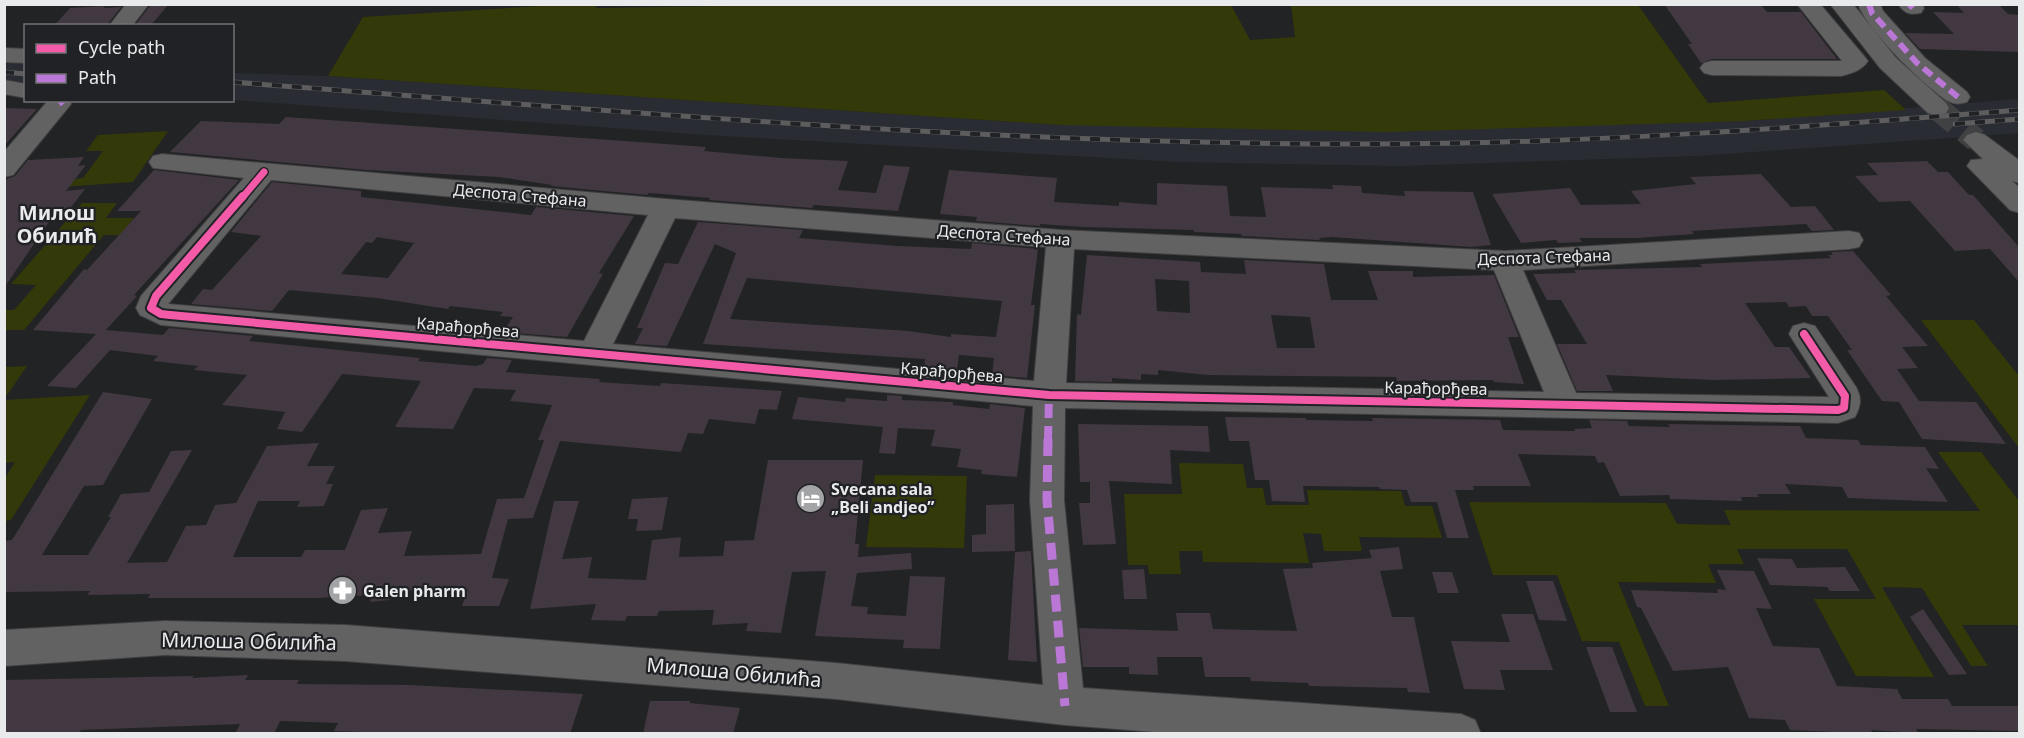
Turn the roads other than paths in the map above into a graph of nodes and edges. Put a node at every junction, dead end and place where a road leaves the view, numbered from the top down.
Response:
1 (138, 4) edge
2 (1808, 4) edge
3 (1841, 4) edge
4 (1869, 4) edge
5 (122, 24) edge
6 (4, 55) edge
7 (24, 56) edge
8 (1712, 68) dead end
9 (4, 87) edge
10 (24, 91) edge
11 (1958, 97) tunnel mouth
12 (59, 102) edge
13 (1937, 108) tunnel mouth
14 (1976, 140) tunnel mouth
15 (8, 161) edge
16 (162, 162) dead end
17 (1980, 166) tunnel mouth
18 (264, 172) junction
19 (2019, 175) edge
20 (2019, 204) edge
21 (666, 208) junction
22 (1061, 239) junction
23 (1849, 240) dead end
24 (1505, 261) junction
25 (1804, 334) dead end
26 (594, 354) junction
27 (1049, 395) junction
28 (1565, 405) junction
29 (4, 648) edge
30 (1065, 706) junction
31 (1461, 734) edge

1 - 5 street
2 - 8 street
3 - 13 street
4 - 11 street
6 - 7 street
9 - 10 street
12 - 15 street
14 - 19 street
16 - 18 street, Деспота Стефана
17 - 20 street
18 - 21 street, Деспота Стефана
18 - 26 street, Карађорђева
21 - 22 street, Деспота Стефана
21 - 26 street
22 - 24 street, Деспота Стефана
22 - 27 street
23 - 24 street, Деспота Стефана
24 - 28 street
25 - 28 street, Карађорђева
26 - 27 street, Карађорђева
27 - 28 street, Карађорђева
27 - 30 street
29 - 30 street, Милоша Обилића
30 - 31 street, Милоша Обилића

